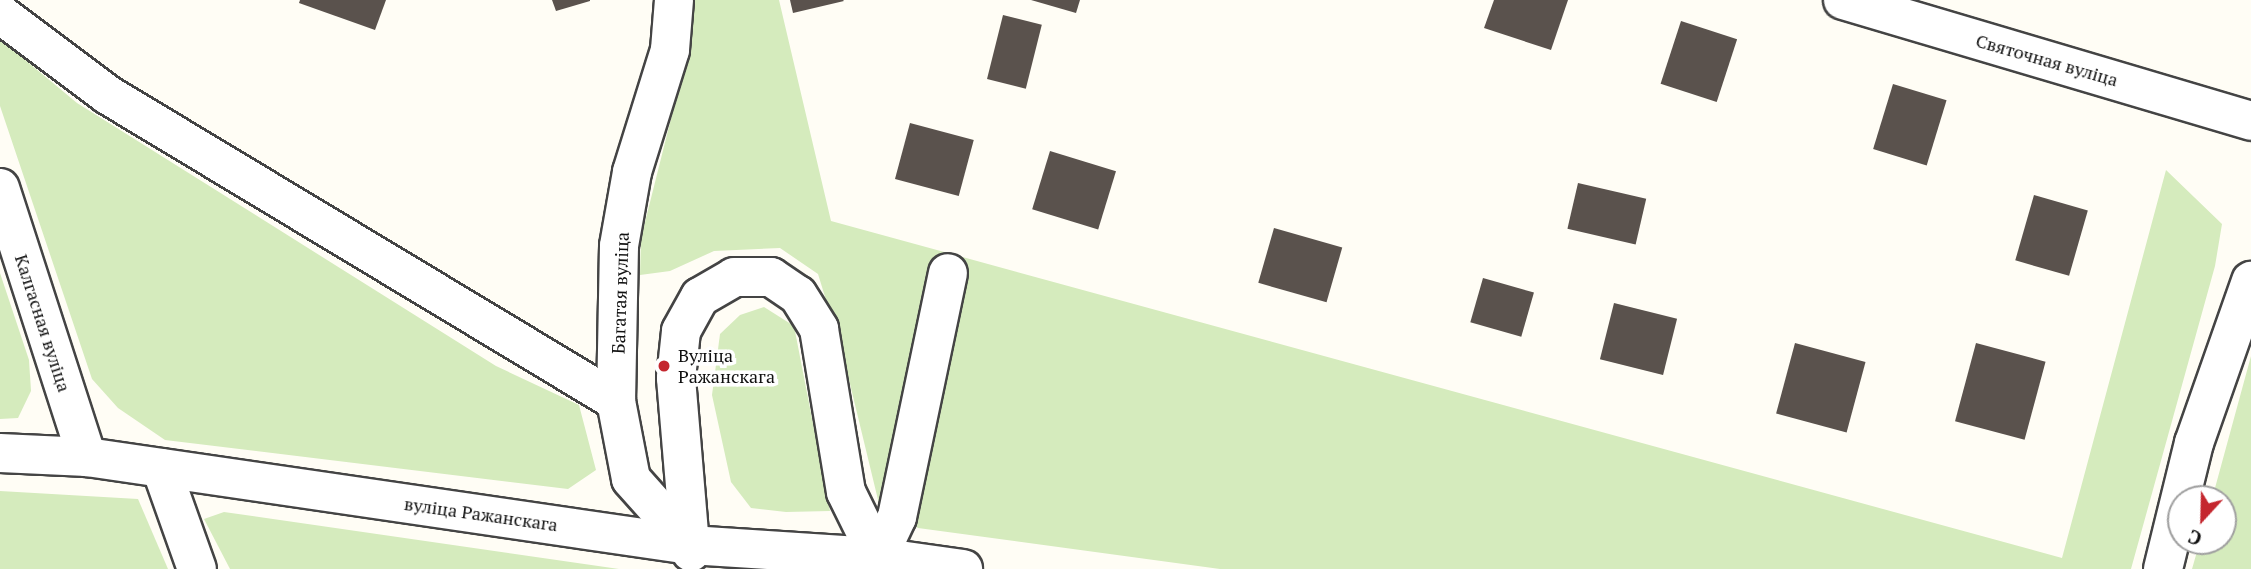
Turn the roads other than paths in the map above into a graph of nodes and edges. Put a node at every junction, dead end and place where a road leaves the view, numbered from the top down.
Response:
1 (674, 0) edge
2 (1843, 0) edge
3 (0, 14) edge
4 (2251, 121) edge
5 (0, 188) edge
6 (948, 274) dead end
7 (2251, 281) edge
8 (616, 401) junction
9 (0, 453) edge
10 (87, 457) junction
11 (160, 468) junction
12 (692, 557) edge
13 (878, 557) junction
14 (197, 569) edge
15 (963, 569) edge
16 (2163, 569) edge

1 - 8 street, Багатая вуліца
2 - 4 street, Святочная вуліца
3 - 8 street
5 - 10 street, Калгасная вуліца
6 - 13 street
7 - 16 street
8 - 12 street, Багатая вуліца
9 - 10 street, вуліца Ражанскага
10 - 11 street, вуліца Ражанскага
11 - 12 street, вуліца Ражанскага
11 - 14 street
12 - 13 street, вуліца Ражанскага
12 - 13 street
13 - 15 street, вуліца Ражанскага

